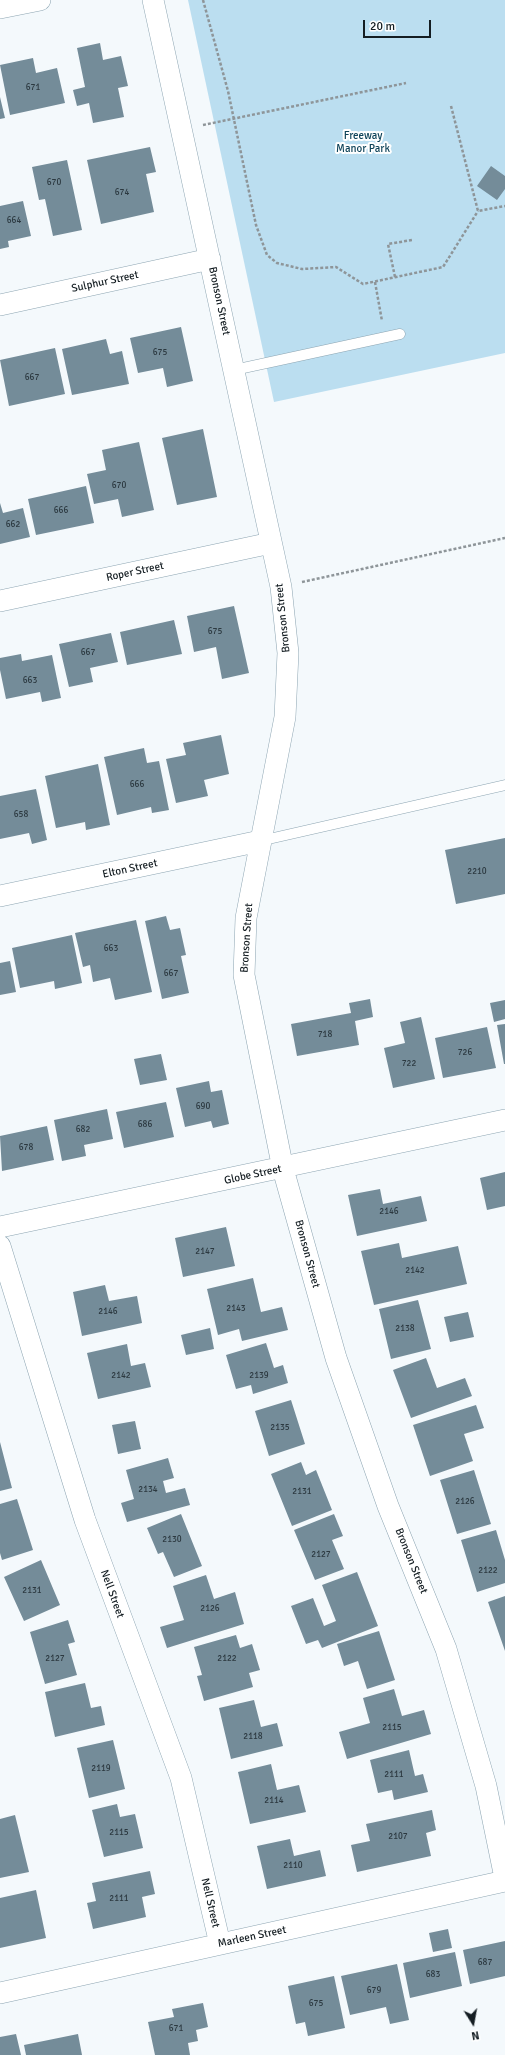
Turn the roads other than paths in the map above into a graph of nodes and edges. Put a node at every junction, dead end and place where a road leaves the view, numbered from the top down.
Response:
1 (40, 0) edge
2 (153, 0) edge
3 (0, 8) edge
4 (210, 259) junction
5 (0, 305) edge
6 (400, 334) dead end
7 (234, 370) junction
8 (271, 543) junction
9 (0, 601) edge
10 (505, 785) edge
11 (260, 841) junction
12 (0, 896) edge
13 (505, 1120) edge
14 (283, 1169) junction
15 (0, 1227) edge
16 (0, 1246) edge
17 (505, 1880) edge
18 (220, 1944) junction
19 (0, 1993) edge

1 - 3 street
2 - 4 street, Bronson Street
4 - 5 street, Sulphur Street
4 - 7 street, Bronson Street
6 - 7 lane
7 - 8 street, Bronson Street
8 - 9 street, Roper Street
8 - 11 street, Bronson Street
10 - 11 lane
11 - 12 street, Elton Street
11 - 14 street, Bronson Street
13 - 14 street, Globe Street
14 - 15 street, Globe Street
14 - 17 street, Bronson Street
16 - 18 street, Nell Street
17 - 18 street, Marleen Street
18 - 19 street, Marleen Street

